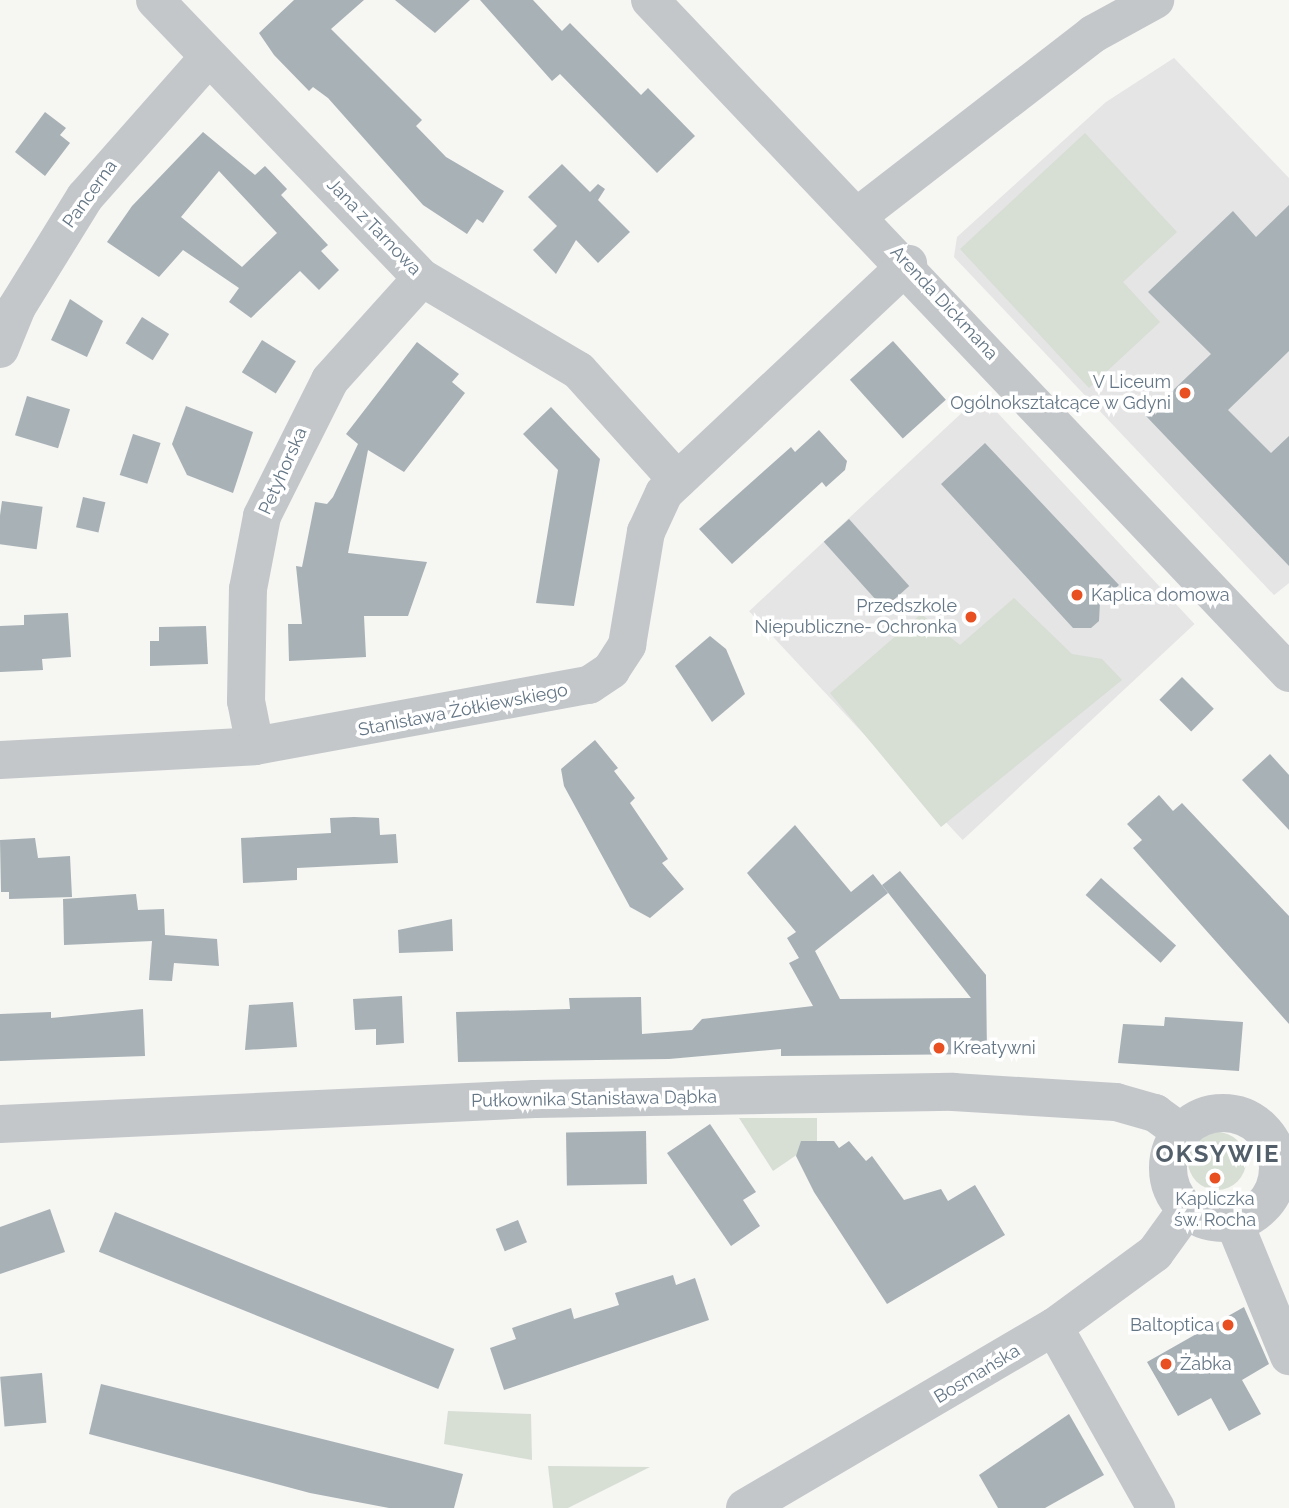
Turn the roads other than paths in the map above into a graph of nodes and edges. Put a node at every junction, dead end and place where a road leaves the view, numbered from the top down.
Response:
1 (155, 0) edge
2 (650, 0) edge
3 (1147, 2) edge
4 (208, 58) junction
5 (859, 215) junction
6 (908, 264) junction
7 (422, 278) junction
8 (0, 349) edge
9 (677, 480) junction
10 (1289, 673) edge
11 (255, 746) junction
12 (0, 760) edge
13 (0, 1124) edge
14 (1181, 1132) junction
15 (1282, 1149) edge
16 (1186, 1210) junction
17 (1234, 1222) junction
18 (1054, 1327) junction
19 (1289, 1356) edge
20 (745, 1508) edge
21 (1156, 1508) edge

1 - 4 street, Jana z Tarnowa
2 - 5 street, Arenda Dickmana
3 - 5 street
4 - 7 street, Jana z Tarnowa
4 - 8 street, Pancerna
5 - 6 street, Arenda Dickmana
6 - 9 street, Stanisława Żółkiewskiego
6 - 10 street, Arenda Dickmana
7 - 9 street, Jana z Tarnowa
7 - 11 street, Petyhorska
9 - 11 street, Stanisława Żółkiewskiego
11 - 12 street, Stanisława Żółkiewskiego
13 - 14 street, Pułkownika Stanisława Dąbka
14 - 15 street
14 - 16 street
15 - 17 street
16 - 17 street
16 - 18 street, Bosmańska
17 - 19 street
18 - 20 street, Bosmańska
18 - 21 street

